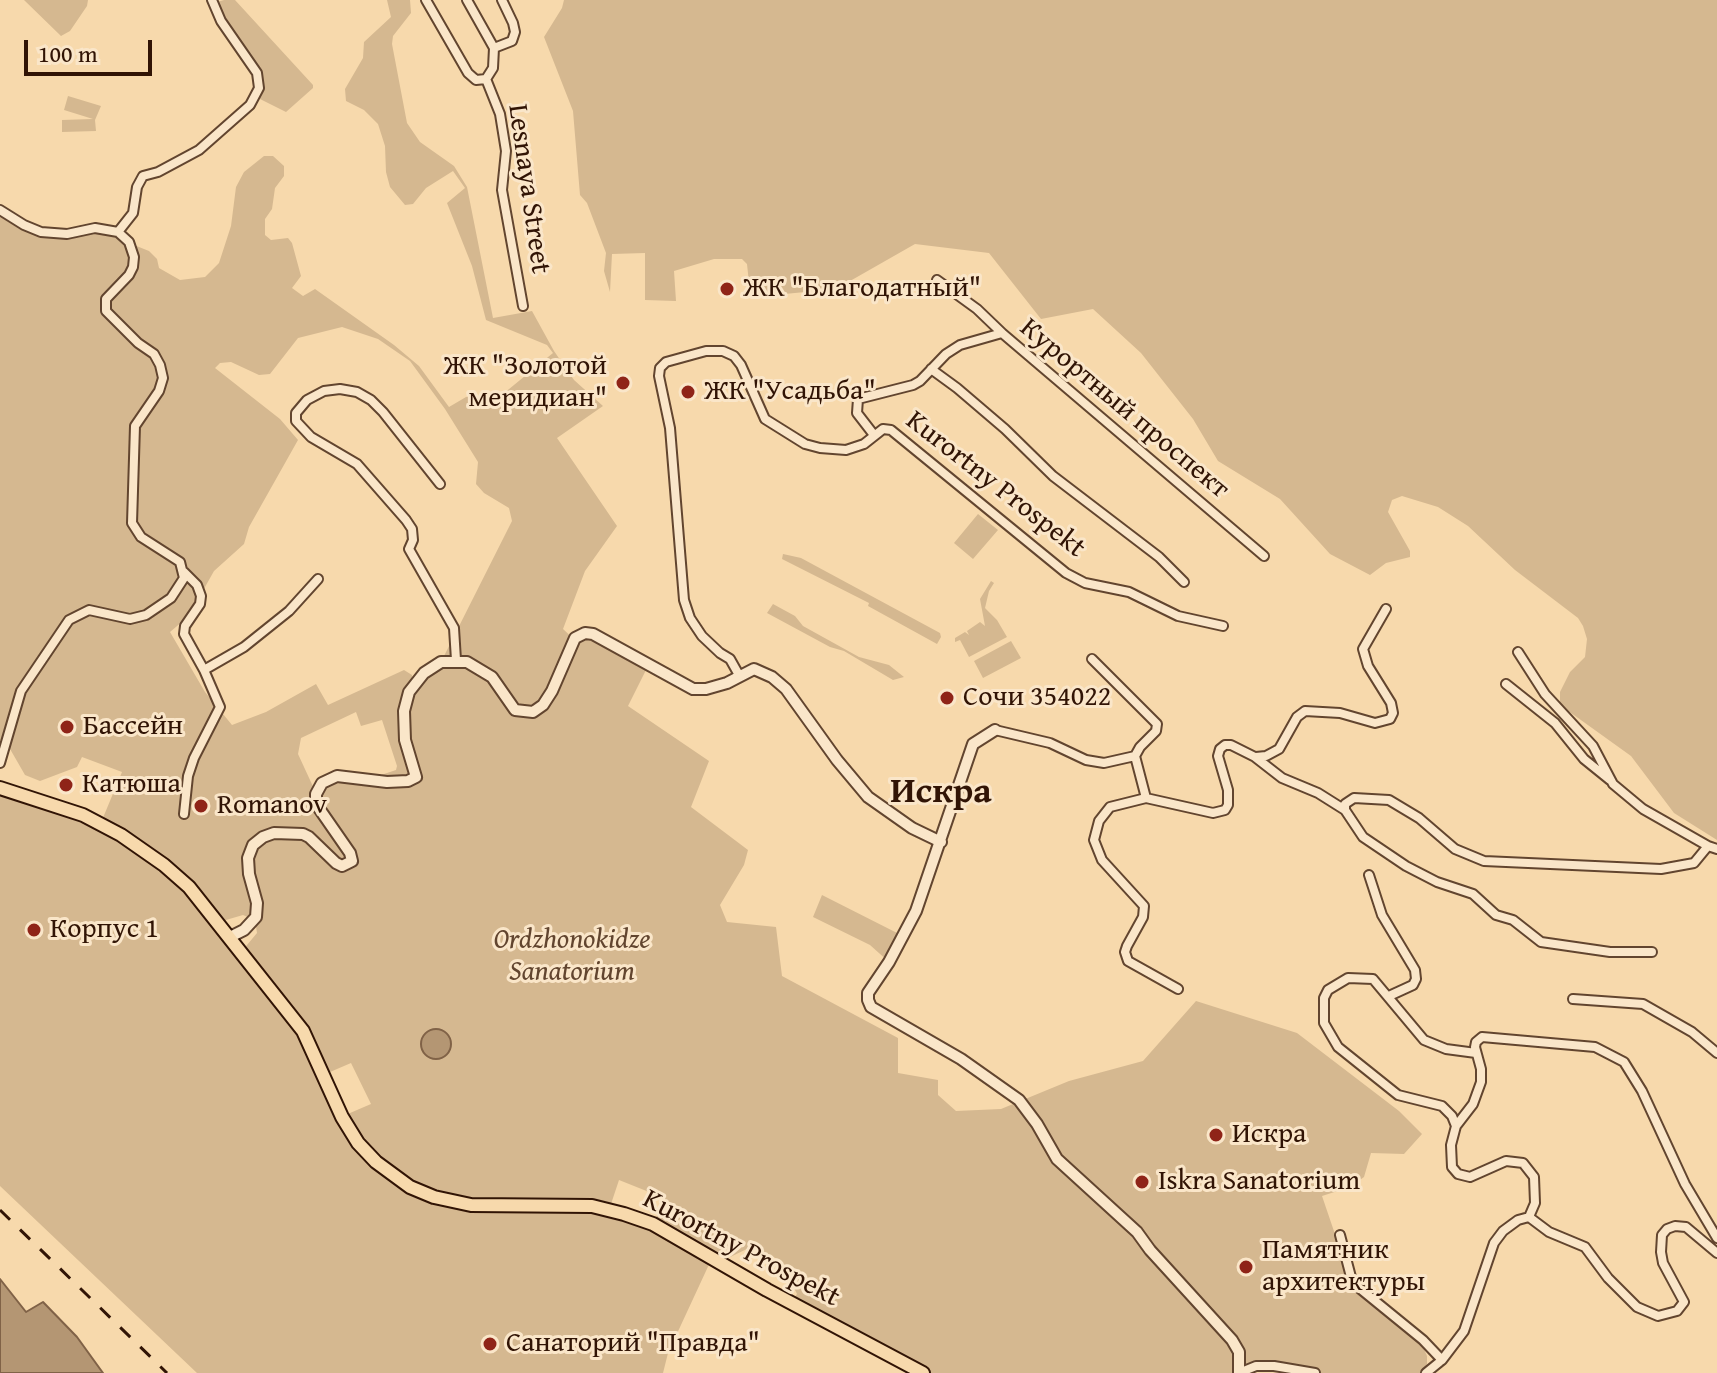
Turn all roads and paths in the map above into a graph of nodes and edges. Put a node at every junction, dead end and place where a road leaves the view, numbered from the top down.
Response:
1 (212, 0) edge
2 (426, 0) edge
3 (467, 0) edge
4 (502, 0) edge
5 (494, 48) junction
6 (486, 79) junction
7 (0, 210) edge
8 (118, 232) junction
9 (937, 280) dead end
10 (523, 306) dead end
11 (1002, 333) junction
12 (931, 369) junction
13 (874, 435) junction
14 (440, 484) dead end
15 (1264, 556) dead end
16 (183, 571) junction
17 (318, 579) dead end
18 (1184, 582) dead end
19 (1386, 609) dead end
20 (1223, 626) dead end
21 (1518, 652) dead end
22 (1092, 659) dead end
23 (456, 660) junction
24 (204, 670) junction
25 (739, 675) junction
26 (1506, 684) dead end
27 (995, 730) joint
28 (1135, 756) junction
29 (1255, 757) junction
30 (0, 763) edge
31 (1613, 784) junction
32 (0, 788) edge
33 (1146, 798) junction
34 (1345, 810) junction
35 (184, 814) dead end
36 (941, 842) junction
37 (1712, 848) edge
38 (1369, 875) dead end
39 (230, 937) junction
40 (1652, 952) dead end
41 (1178, 989) dead end
42 (1389, 996) junction
43 (1573, 999) dead end
44 (1476, 1053) junction
45 (1717, 1053) edge
46 (1456, 1126) junction
47 (1529, 1217) junction
48 (1340, 1235) dead end
49 (1717, 1238) edge
50 (1717, 1253) edge
51 (1442, 1360) junction
52 (923, 1373) edge
53 (1239, 1373) edge
54 (1315, 1373) edge
55 (1426, 1373) edge

1 - 8 street
2 - 6 street, Lesnaya Street
3 - 5 street
4 - 5 street, Lesnaya Street
5 - 6 street, Lesnaya Street
6 - 10 street, Lesnaya Street
7 - 8 street
8 - 16 street
9 - 11 street
11 - 12 street, Курортный проспект
11 - 15 street, Курортный проспект
12 - 13 street, Курортный проспект
12 - 18 street, Kurortny Prospekt
13 - 20 street, Kurortny Prospekt
13 - 25 street
14 - 23 street
16 - 24 street
16 - 30 street
17 - 24 street
19 - 29 street
21 - 31 street
22 - 28 street
23 - 25 street
23 - 39 street
24 - 35 street
25 - 36 street
26 - 31 street
27 - 28 street
27 - 36 street
28 - 33 street
29 - 33 street
29 - 34 street
31 - 37 street
32 - 39 main road, Kurortny Prospekt
33 - 41 street
34 - 37 street
34 - 40 street
36 - 53 street
38 - 42 street
39 - 52 main road, Kurortny Prospekt
42 - 44 street
42 - 46 street
43 - 45 street
44 - 46 street
44 - 49 street
46 - 47 street
47 - 50 street
47 - 51 street
48 - 51 street
51 - 55 street
53 - 54 street

